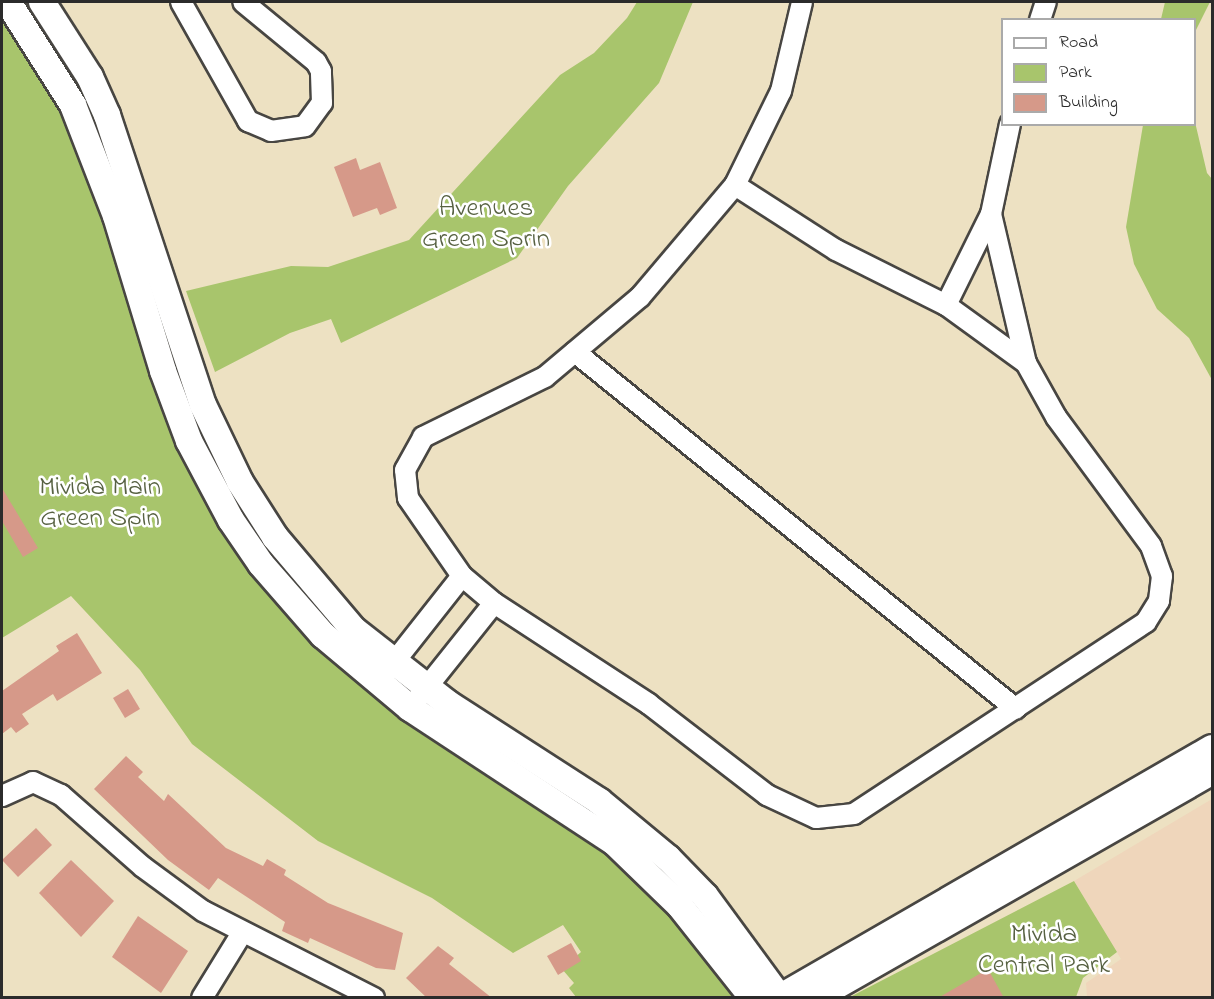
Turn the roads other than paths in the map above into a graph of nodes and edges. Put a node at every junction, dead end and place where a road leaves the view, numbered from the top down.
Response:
1 (8, 2) edge
2 (42, 2) edge
3 (181, 2) edge
4 (243, 2) edge
5 (802, 2) edge
6 (1046, 2) edge
7 (1041, 18) edge
8 (1010, 126) edge
9 (735, 184) junction
10 (991, 214) junction
11 (946, 306) junction
12 (575, 352) junction
13 (1026, 363) junction
14 (462, 576) junction
15 (494, 603) junction
16 (394, 662) junction
17 (379, 682) junction
18 (428, 686) junction
19 (410, 708) junction
20 (1016, 709) junction
21 (1212, 748) edge
22 (1212, 772) edge
23 (2, 796) edge
24 (242, 933) junction
25 (780, 997) edge
26 (202, 998) edge
27 (374, 998) edge
28 (753, 998) edge
29 (815, 998) edge

1 - 17 street
2 - 16 street
3 - 4 street
5 - 9 street
6 - 7 street
8 - 10 street
9 - 11 street
9 - 12 street
10 - 11 street
10 - 13 street
11 - 13 street
12 - 14 street
12 - 20 street
13 - 20 street
14 - 15 street
14 - 16 street
15 - 18 street
15 - 20 street
16 - 17 street
16 - 18 street
17 - 19 street
18 - 19 street
18 - 25 street
19 - 28 street
21 - 25 street
22 - 29 street
23 - 24 street
24 - 26 street
24 - 27 street

